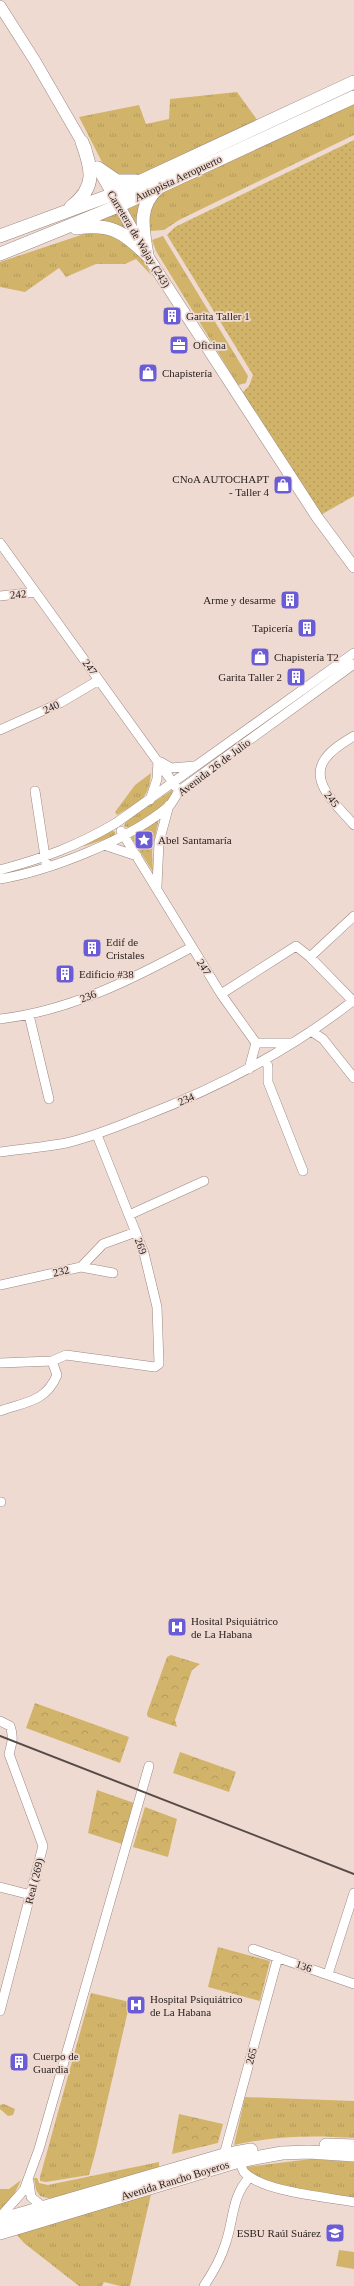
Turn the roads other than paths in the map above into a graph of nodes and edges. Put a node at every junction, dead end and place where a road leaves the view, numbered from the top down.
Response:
1 (0, 6) edge
2 (354, 82) edge
3 (354, 97) edge
4 (82, 142) junction
5 (98, 168) junction
6 (147, 178) junction
7 (163, 184) junction
8 (115, 200) junction
9 (61, 214) junction
10 (62, 230) junction
11 (0, 236) edge
12 (0, 254) edge
13 (147, 255) junction
14 (0, 543) edge
15 (354, 567) edge
16 (35, 592) junction
17 (0, 596) edge
18 (354, 653) edge
19 (354, 664) edge
20 (99, 680) junction
21 (299, 698) junction
22 (0, 730) edge
23 (354, 736) edge
24 (158, 761) junction
25 (196, 766) junction
26 (174, 783) junction
27 (35, 791) dead end
28 (179, 791) junction
29 (150, 801) junction
30 (170, 805) junction
31 (116, 823) junction
32 (354, 825) edge
33 (124, 836) junction
34 (104, 845) junction
35 (137, 856) junction
36 (46, 862) junction
37 (0, 870) edge
38 (0, 879) edge
39 (157, 888) junction
40 (354, 916) edge
41 (192, 947) junction
42 (310, 956) junction
43 (221, 994) junction
44 (354, 1001) edge
45 (29, 1015) junction
46 (0, 1018) edge
47 (311, 1031) junction
48 (256, 1043) junction
49 (291, 1044) junction
50 (266, 1059) junction
51 (249, 1069) junction
52 (354, 1078) edge
53 (49, 1099) dead end
54 (97, 1135) junction
55 (0, 1152) edge
56 (303, 1171) dead end
57 (204, 1181) dead end
58 (129, 1215) junction
59 (136, 1232) junction
60 (81, 1267) junction
61 (113, 1273) dead end
62 (0, 1285) edge
63 (52, 1361) junction
64 (0, 1363) edge
65 (0, 1411) edge
66 (0, 1721) edge
67 (0, 1750) edge
68 (9, 1754) junction
69 (150, 1766) dead end
70 (0, 1887) edge
71 (354, 1893) edge
72 (31, 1895) junction
73 (253, 1949) dead end
74 (278, 1957) junction
75 (328, 1974) junction
76 (354, 1984) edge
77 (3, 1988) edge
78 (0, 2012) edge
79 (354, 2146) edge
80 (224, 2155) junction
81 (354, 2155) edge
82 (239, 2160) junction
83 (29, 2177) junction
84 (250, 2177) junction
85 (354, 2202) edge
86 (42, 2206) junction
87 (0, 2218) edge
88 (0, 2233) edge
89 (204, 2286) edge

1 - 4 main road, Carretera de Wajay (243)
2 - 6 highway, Autopista Aeropuerto
3 - 7 highway, Autopista Aeropuerto
4 - 5 main road, Carretera de Wajay (243)
4 - 9 highway
5 - 6 highway
5 - 8 main road, Carretera de Wajay (243)
6 - 8 highway, Autopista Aeropuerto
7 - 8 highway, Autopista Aeropuerto
7 - 13 highway
8 - 9 highway, Autopista Aeropuerto
8 - 10 highway, Autopista Aeropuerto
8 - 13 main road, Carretera de Wajay (243)
9 - 11 highway, Autopista Aeropuerto
10 - 12 highway, Autopista Aeropuerto
10 - 13 highway
13 - 15 main road, Carretera de Wajay (243)
14 - 16 street, 247
16 - 17 street, 242
16 - 20 street, 247
18 - 21 street, Avenida 26 de Julio
19 - 21 street, Avenida 26 de Julio
20 - 22 street, 240
20 - 24 street, 247
21 - 25 street, Avenida 26 de Julio
21 - 28 street, Avenida 26 de Julio
23 - 32 street, 245
24 - 25 street
24 - 26 street, 247
24 - 29 street
25 - 26 street, Avenida 26 de Julio
26 - 28 street, 247
26 - 29 street, Avenida 26 de Julio
27 - 36 street
28 - 30 street, Avenida 26 de Julio
29 - 31 street, Avenida 26 de Julio
30 - 33 street, Avenida 26 de Julio
30 - 39 street
31 - 33 street, 247
31 - 36 street, Avenida 26 de Julio
33 - 34 street, Avenida 26 de Julio
33 - 35 street, 247
34 - 35 street
34 - 36 street, Avenida 26 de Julio
35 - 39 street, 247
36 - 37 street, Avenida 26 de Julio
36 - 38 street, Avenida 26 de Julio
39 - 41 street, 247
40 - 42 street
41 - 43 street, 247
41 - 45 street, 236
42 - 43 street
42 - 44 street
43 - 48 street, 247
44 - 47 street, 234
45 - 46 street, 236
45 - 53 street
47 - 49 street, 234
47 - 52 street
48 - 49 street
48 - 51 street
49 - 50 street, 234
50 - 51 street, 234
50 - 56 street
51 - 54 street, 234
54 - 55 street, 234
54 - 58 street, 269
57 - 58 street
58 - 59 street, 269
59 - 60 street, 232
59 - 63 street, 269
60 - 61 street
60 - 62 street, 232
63 - 64 street
63 - 65 street
66 - 68 street
67 - 68 street
68 - 72 street, Real (269)
69 - 83 street
70 - 72 street
71 - 75 street
72 - 77 street, Real (269)
73 - 74 street, 136
74 - 75 street, 136
74 - 80 street, 265
75 - 76 street, 136
77 - 78 street, Real (269)
79 - 80 highway, Avenida Rancho Boyeros
80 - 86 highway, Avenida Rancho Boyeros
81 - 82 highway, Avenida Rancho Boyeros
82 - 84 street
82 - 88 highway, Avenida Rancho Boyeros
83 - 86 street
83 - 87 street
84 - 85 street
84 - 89 street
86 - 87 highway, Avenida Rancho Boyeros

